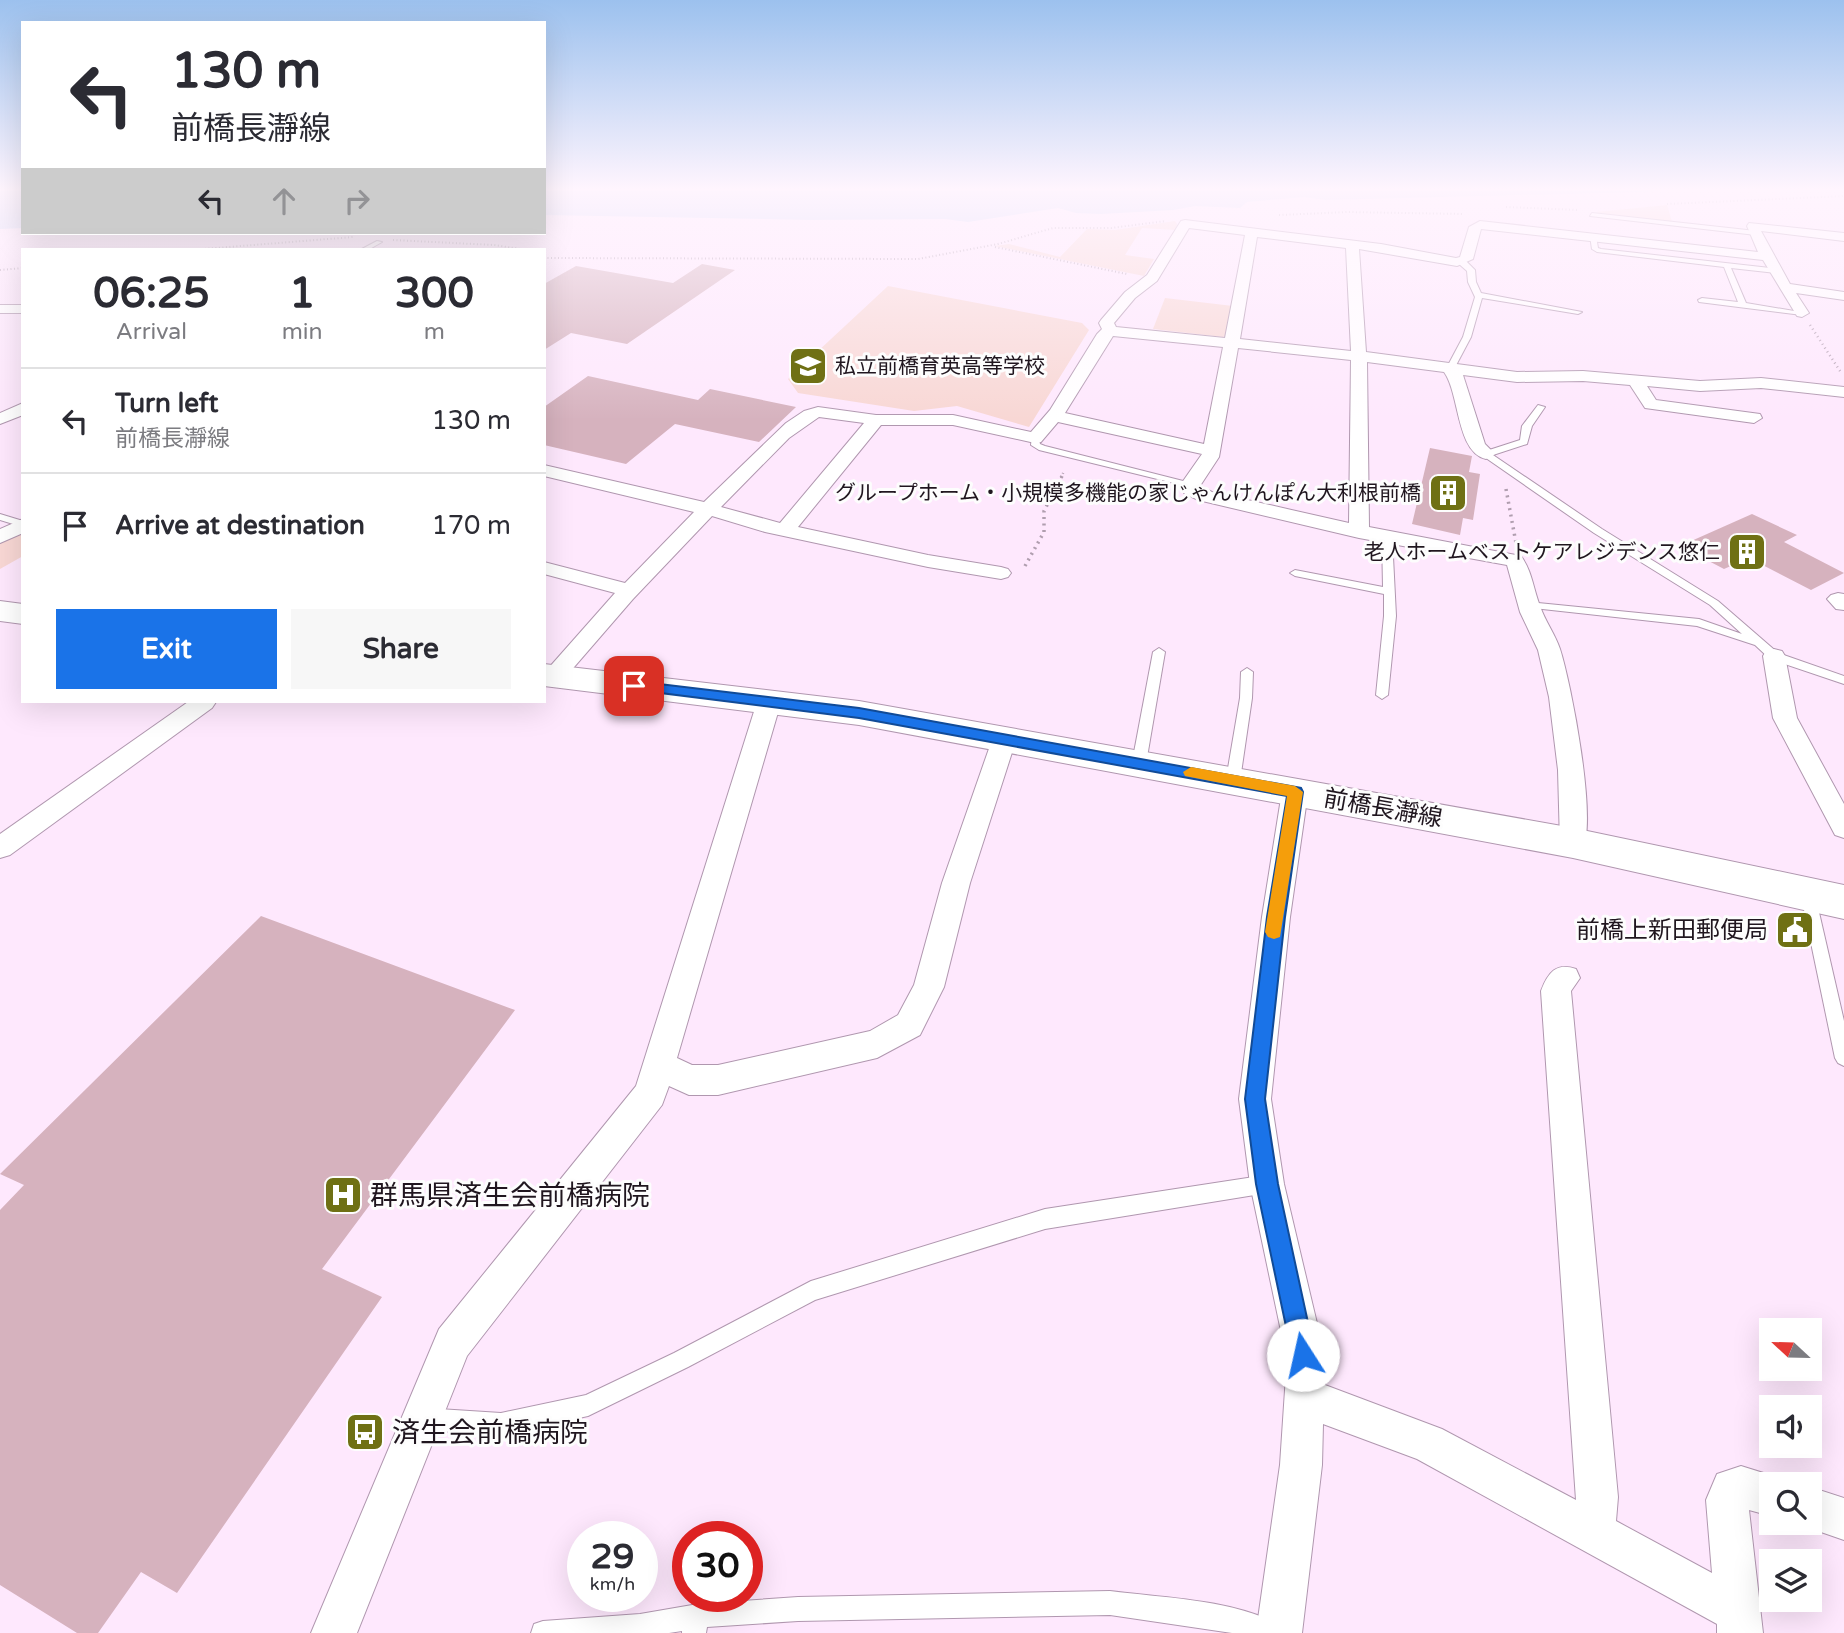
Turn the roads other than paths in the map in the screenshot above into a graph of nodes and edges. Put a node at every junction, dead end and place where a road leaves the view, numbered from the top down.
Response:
1 (1158, 267) edge
2 (1246, 267) edge
3 (1353, 267) edge
4 (1468, 267) edge
5 (1727, 267) edge
6 (1739, 267) edge
7 (1774, 267) edge
8 (1776, 271) junction
9 (1786, 287) junction
10 (1478, 295) junction
11 (1844, 296) edge
12 (1702, 300) dead end
13 (1743, 305) junction
14 (0, 309) edge
15 (21, 309) edge
16 (1578, 312) dead end
17 (1802, 313) joint
18 (1111, 331) junction
19 (1232, 343) junction
20 (1359, 356) junction
21 (1450, 369) junction
22 (1635, 381) junction
23 (1844, 392) edge
24 (1542, 407) dead end
25 (21, 409) edge
26 (1054, 416) junction
27 (1754, 418) dead end
28 (0, 419) edge
29 (876, 420) junction
30 (21, 424) edge
31 (1035, 438) junction
32 (1211, 451) junction
33 (1486, 454) junction
34 (546, 470) edge
35 (1190, 484) junction
36 (707, 509) junction
37 (0, 517) edge
38 (21, 523) edge
39 (21, 525) edge
40 (785, 530) junction
41 (1359, 532) junction
42 (0, 537) edge
43 (1387, 537) junction
44 (546, 569) edge
45 (1295, 572) dead end
46 (1001, 573) dead end
47 (627, 590) junction
48 (1390, 592) junction
49 (1528, 605) junction
50 (0, 611) edge
51 (21, 614) edge
52 (1768, 650) junction
53 (1159, 652) dead end
54 (1247, 672) dead end
55 (549, 676) edge
56 (1844, 680) edge
57 (1382, 695) dead end
58 (769, 702) junction
59 (203, 703) edge
60 (1004, 740) junction
61 (1139, 763) junction
62 (1233, 780) junction
63 (1295, 792) junction
64 (1844, 828) edge
65 (1573, 843) junction
66 (0, 848) edge
67 (1807, 894) junction
68 (1844, 902) edge
69 (1565, 978) dead end
70 (1844, 1058) edge
71 (659, 1065) junction
72 (1267, 1184) junction
73 (1306, 1398) junction
74 (422, 1419) junction
75 (1759, 1492) edge
76 (1822, 1512) edge
77 (1844, 1519) edge
78 (1593, 1534) junction
79 (1739, 1622) edge
80 (696, 1624) edge
81 (334, 1633) edge
82 (543, 1633) edge
83 (1270, 1633) edge
84 (1279, 1633) edge

1 - 18 street
2 - 19 street
3 - 20 street
4 - 10 lane
5 - 13 lane
6 - 8 lane
7 - 8 street
8 - 9 street
9 - 11 street
9 - 17 street
10 - 16 lane
10 - 21 lane
12 - 13 lane
13 - 17 lane
14 - 15 street
18 - 19 street
18 - 26 street
19 - 20 street
19 - 32 street
20 - 21 street
20 - 41 street
21 - 22 street
21 - 33 street
22 - 23 street
22 - 27 street
24 - 33 lane
25 - 28 street
26 - 31 street
26 - 32 street
28 - 30 street
29 - 31 street
29 - 36 street
29 - 40 street
31 - 35 lane
32 - 35 street
33 - 52 lane
34 - 36 street
35 - 41 street
36 - 40 street
36 - 47 street
37 - 38 lane
39 - 42 street
40 - 46 street
41 - 43 street
43 - 48 lane
43 - 49 street
44 - 47 street
45 - 48 lane
47 - 55 street
48 - 57 lane
49 - 52 lane
49 - 65 street
50 - 51 main road
52 - 56 lane
52 - 64 street
53 - 61 lane
54 - 62 lane
55 - 58 main road, 前橋長瀞線
58 - 60 main road, 前橋長瀞線
58 - 71 street
59 - 66 street
60 - 61 main road, 前橋長瀞線
60 - 71 street
61 - 62 main road, 前橋長瀞線
62 - 63 main road, 前橋長瀞線
63 - 65 main road, 前橋長瀞線
63 - 72 street
65 - 67 main road, 前橋長瀞線
67 - 68 main road, 前橋長瀞線
67 - 70 lane
69 - 78 street
71 - 74 street
72 - 73 street
72 - 74 lane
73 - 78 street
73 - 84 street
74 - 81 street
75 - 79 street
76 - 77 street
78 - 79 street
80 - 82 lane
80 - 83 lane

